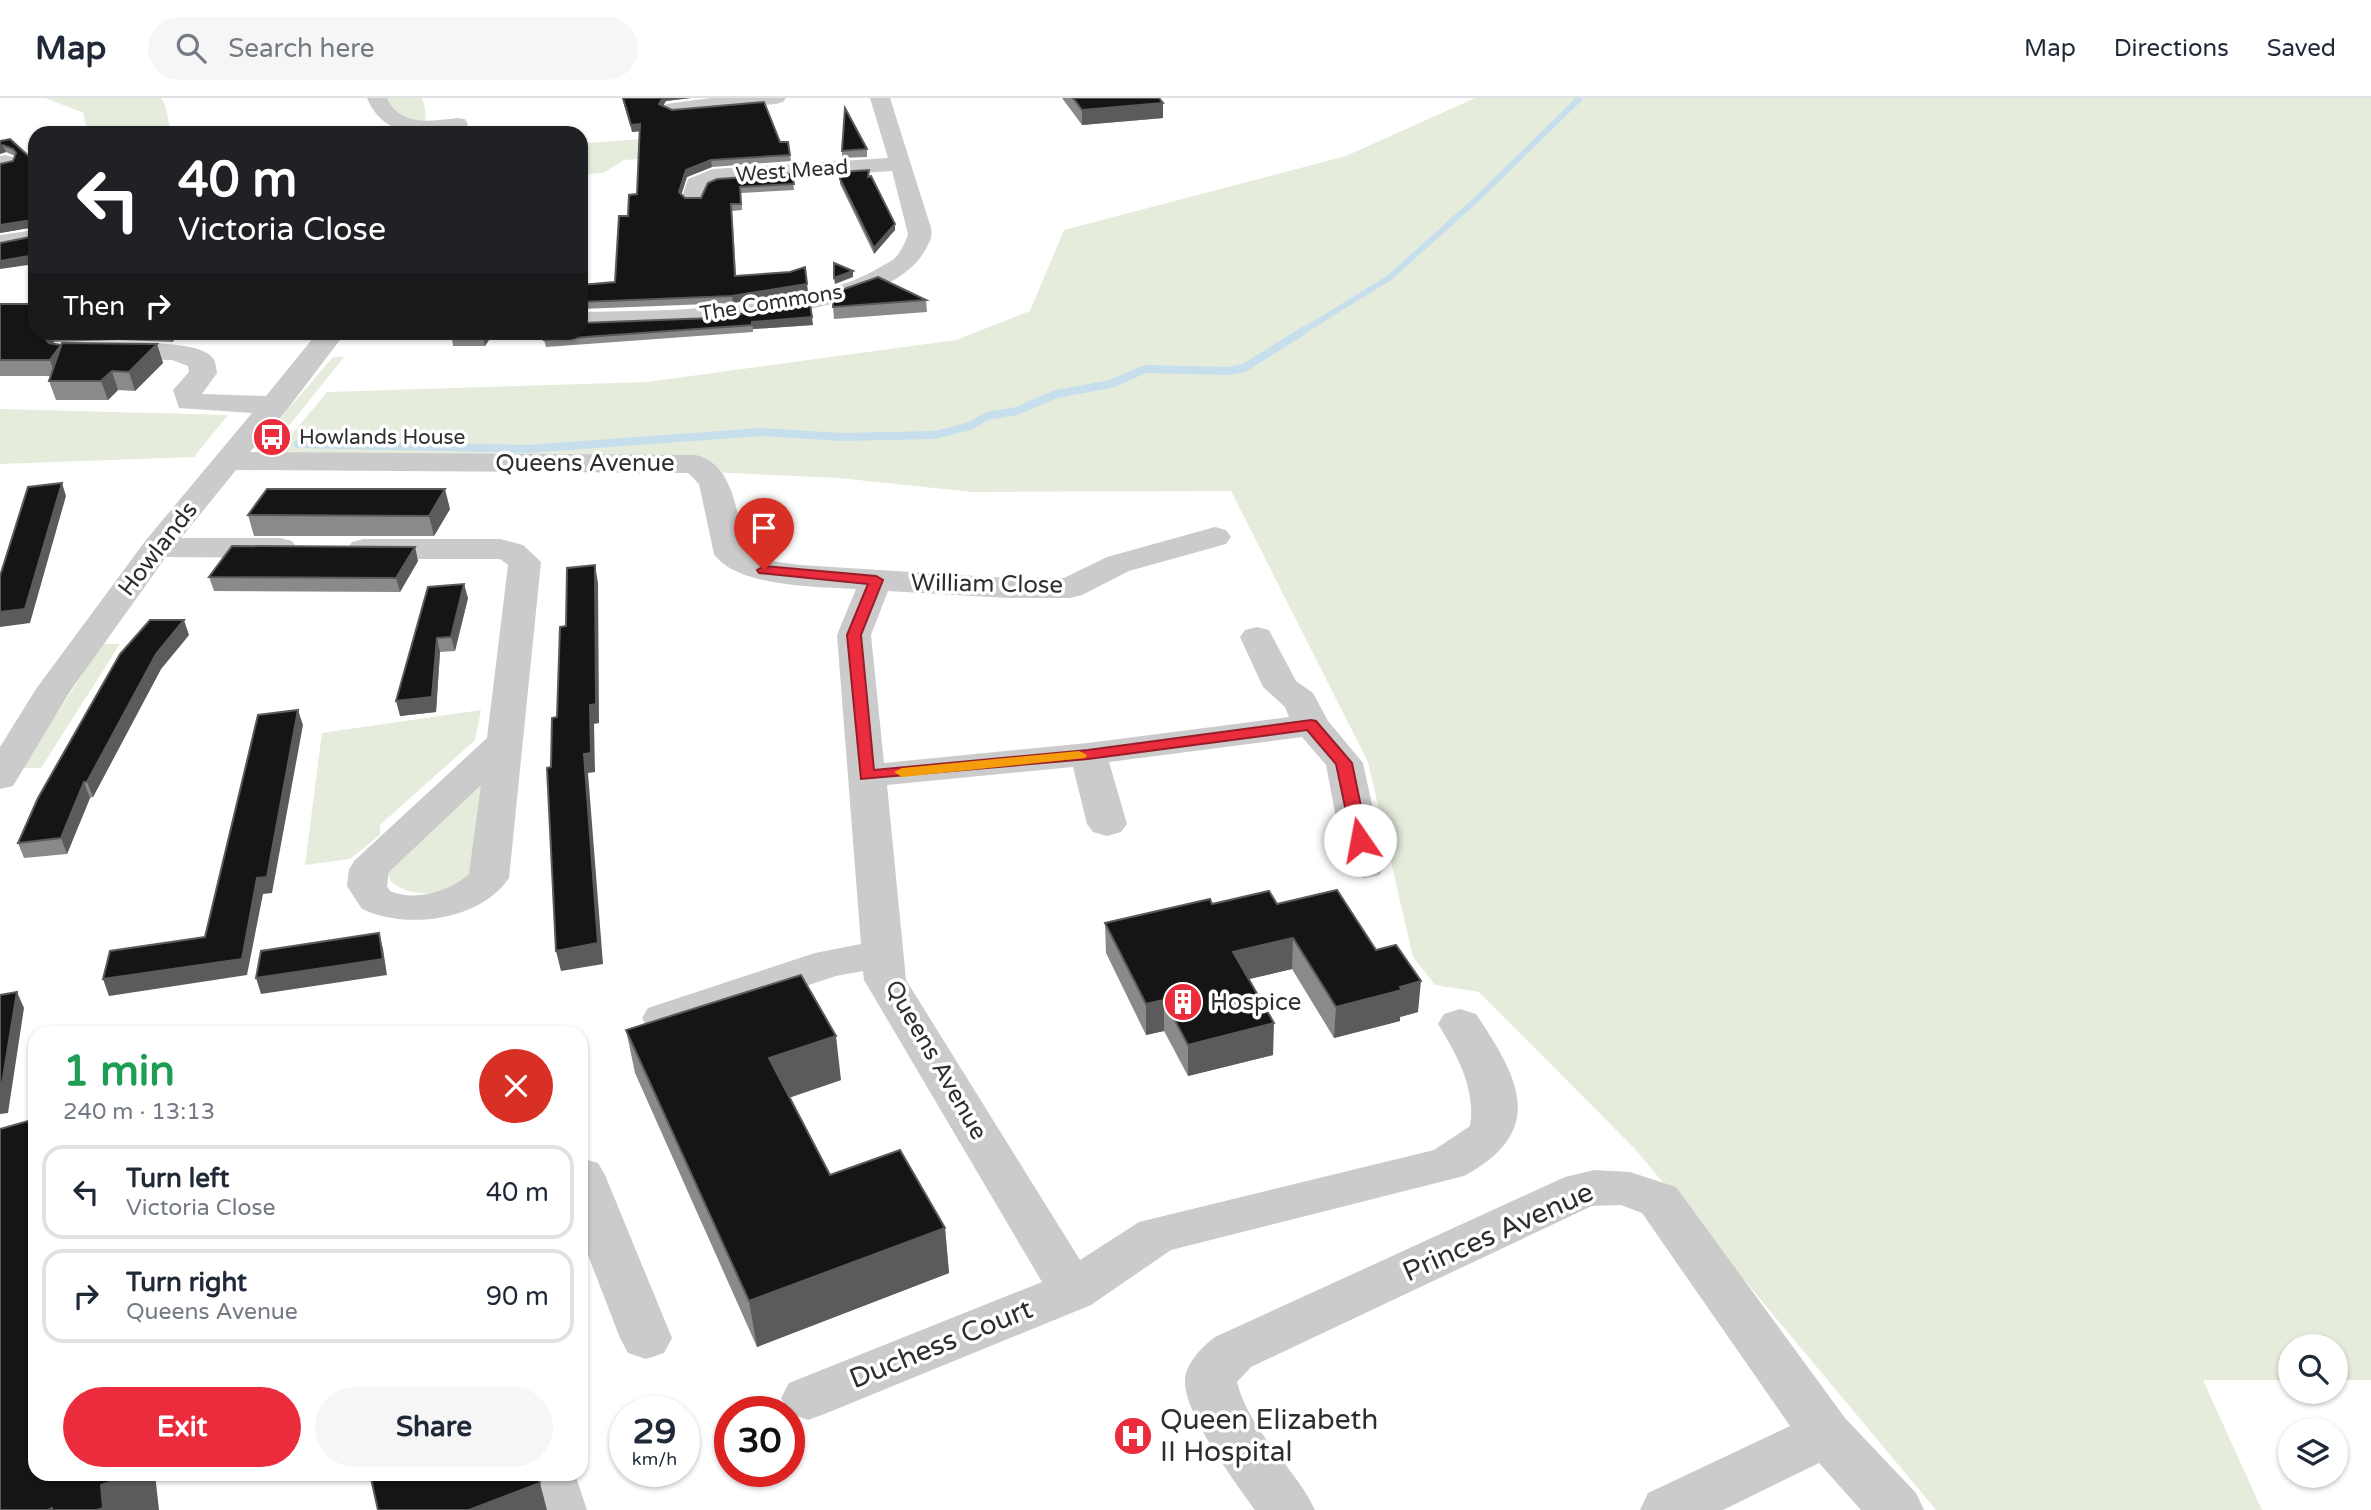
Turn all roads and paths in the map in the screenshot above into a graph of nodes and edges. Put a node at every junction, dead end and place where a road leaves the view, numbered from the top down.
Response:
1 (377, 98) edge
2 (776, 98) edge
3 (880, 98) edge
4 (673, 108) edge
5 (456, 121) edge
6 (405, 126) edge
7 (428, 126) edge
8 (902, 164) junction
9 (694, 197) edge
10 (28, 238) edge
11 (0, 242) edge
12 (588, 320) edge
13 (327, 340) edge
14 (78, 351) edge
15 (276, 405) junction
16 (228, 461) junction
17 (1215, 537) dead end
18 (158, 547) junction
19 (876, 580) junction
20 (1257, 637) dead end
21 (1311, 724) junction
22 (506, 740) junction
23 (1088, 754) junction
24 (867, 776) junction
25 (0, 778) edge
26 (1107, 824) dead end
27 (1365, 866) dead end
28 (884, 954) junction
29 (664, 1018) edge
30 (1460, 1024) dead end
31 (588, 1192) edge
32 (1073, 1291) junction
33 (646, 1338) dead end
34 (808, 1398) dead end
35 (1826, 1434) junction
36 (550, 1481) edge
37 (559, 1510) edge
38 (1287, 1510) edge
39 (1668, 1510) edge
40 (1896, 1510) edge

1 - 6 street
2 - 4 street
3 - 8 street, The Commons
5 - 7 street
8 - 9 street, West Mead
8 - 12 street, The Commons
10 - 11 street
13 - 15 street, Howlands
14 - 15 street
15 - 16 street, Howlands
16 - 18 street, Howlands
16 - 19 street, Queens Avenue
17 - 19 street, William Close
18 - 22 street
18 - 25 street, Howlands
19 - 24 street, Queens Avenue
20 - 21 street
21 - 23 street
21 - 27 street
22 - 22 street
23 - 24 street
23 - 26 street
24 - 28 street, Queens Avenue
28 - 29 street
28 - 32 street, Queens Avenue
30 - 32 street
31 - 33 street
32 - 34 street, Duchess Court
35 - 38 street, Princes Avenue
35 - 39 street
35 - 40 street, Princes Avenue
36 - 37 street

